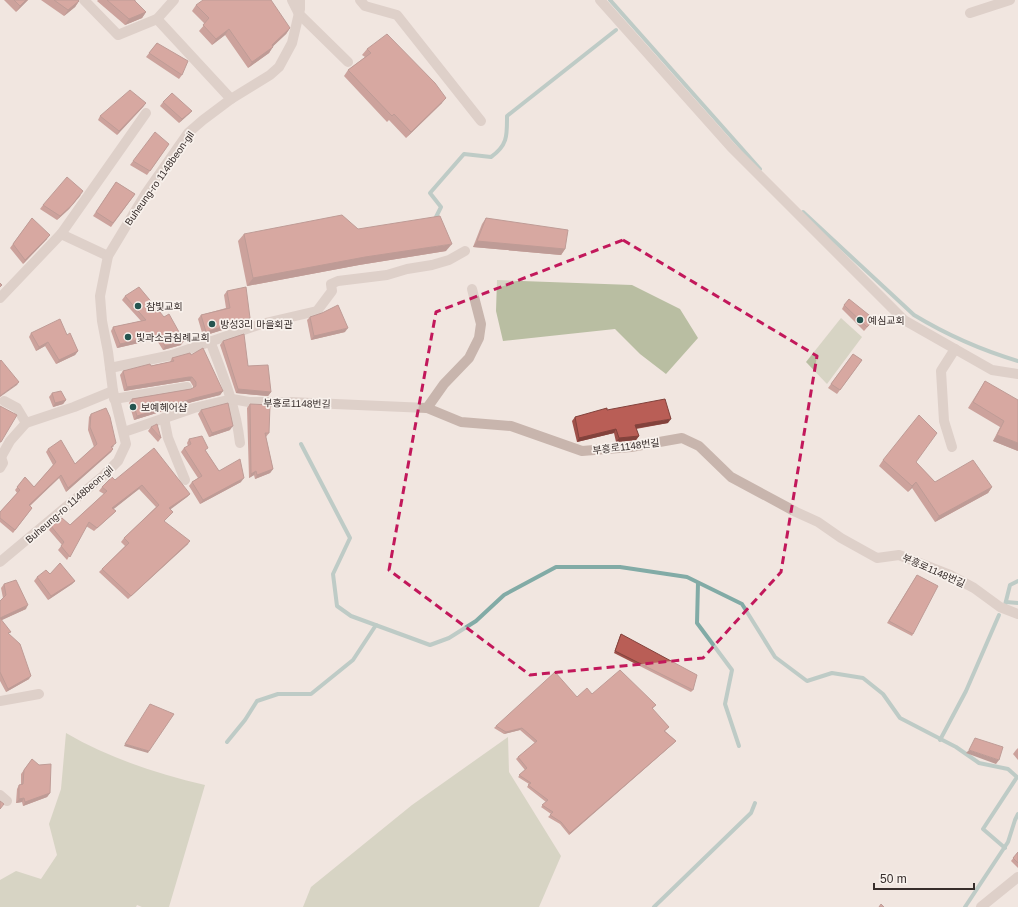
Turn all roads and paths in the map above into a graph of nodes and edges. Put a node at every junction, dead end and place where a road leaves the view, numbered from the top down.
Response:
1 (84, 0) edge
2 (174, 0) edge
3 (292, 0) edge
4 (300, 0) edge
5 (360, 0) edge
6 (600, 0) edge
7 (1010, 0) edge
8 (970, 13) dead end
9 (299, 14) junction
10 (157, 19) junction
11 (348, 62) dead end
12 (231, 99) junction
13 (146, 113) dead end
14 (481, 121) dead end
15 (61, 234) junction
16 (465, 251) dead end
17 (108, 256) junction
18 (472, 289) dead end
19 (0, 298) edge
20 (210, 341) junction
21 (955, 349) junction
22 (110, 368) junction
23 (1018, 374) edge
24 (188, 386) dead end
25 (114, 395) junction
26 (232, 399) junction
27 (4, 401) dead end
28 (427, 408) junction
29 (164, 418) junction
30 (26, 423) junction
31 (124, 432) junction
32 (240, 443) dead end
33 (952, 447) dead end
34 (0, 461) edge
35 (185, 480) dead end
36 (0, 562) edge
37 (1018, 614) edge
38 (40, 694) dead end
39 (0, 700) edge
40 (1018, 877) edge
41 (981, 907) edge

1 - 10 street
2 - 10 street
3 - 9 street
4 - 9 street, Buheung-ro 1148beon-gil
5 - 14 street
6 - 21 street
7 - 8 street
9 - 11 street
9 - 12 street, Buheung-ro 1148beon-gil
10 - 12 street
12 - 17 street, Buheung-ro 1148beon-gil
13 - 15 street
15 - 17 street
15 - 19 street
16 - 20 street
17 - 22 street, Buheung-ro 1148beon-gil
18 - 28 street
20 - 22 street
20 - 26 street
21 - 23 street
21 - 33 street
22 - 25 street, Buheung-ro 1148beon-gil
24 - 25 street
25 - 30 street
25 - 31 street, Buheung-ro 1148beon-gil
26 - 28 street, 부흥로1148번길
26 - 29 street, 부흥로1148번길
26 - 32 street
27 - 30 street
28 - 37 street, 부흥로1148번길
29 - 31 street, 부흥로1148번길
29 - 35 street
30 - 34 street
31 - 36 street, Buheung-ro 1148beon-gil
38 - 39 street
40 - 41 street

